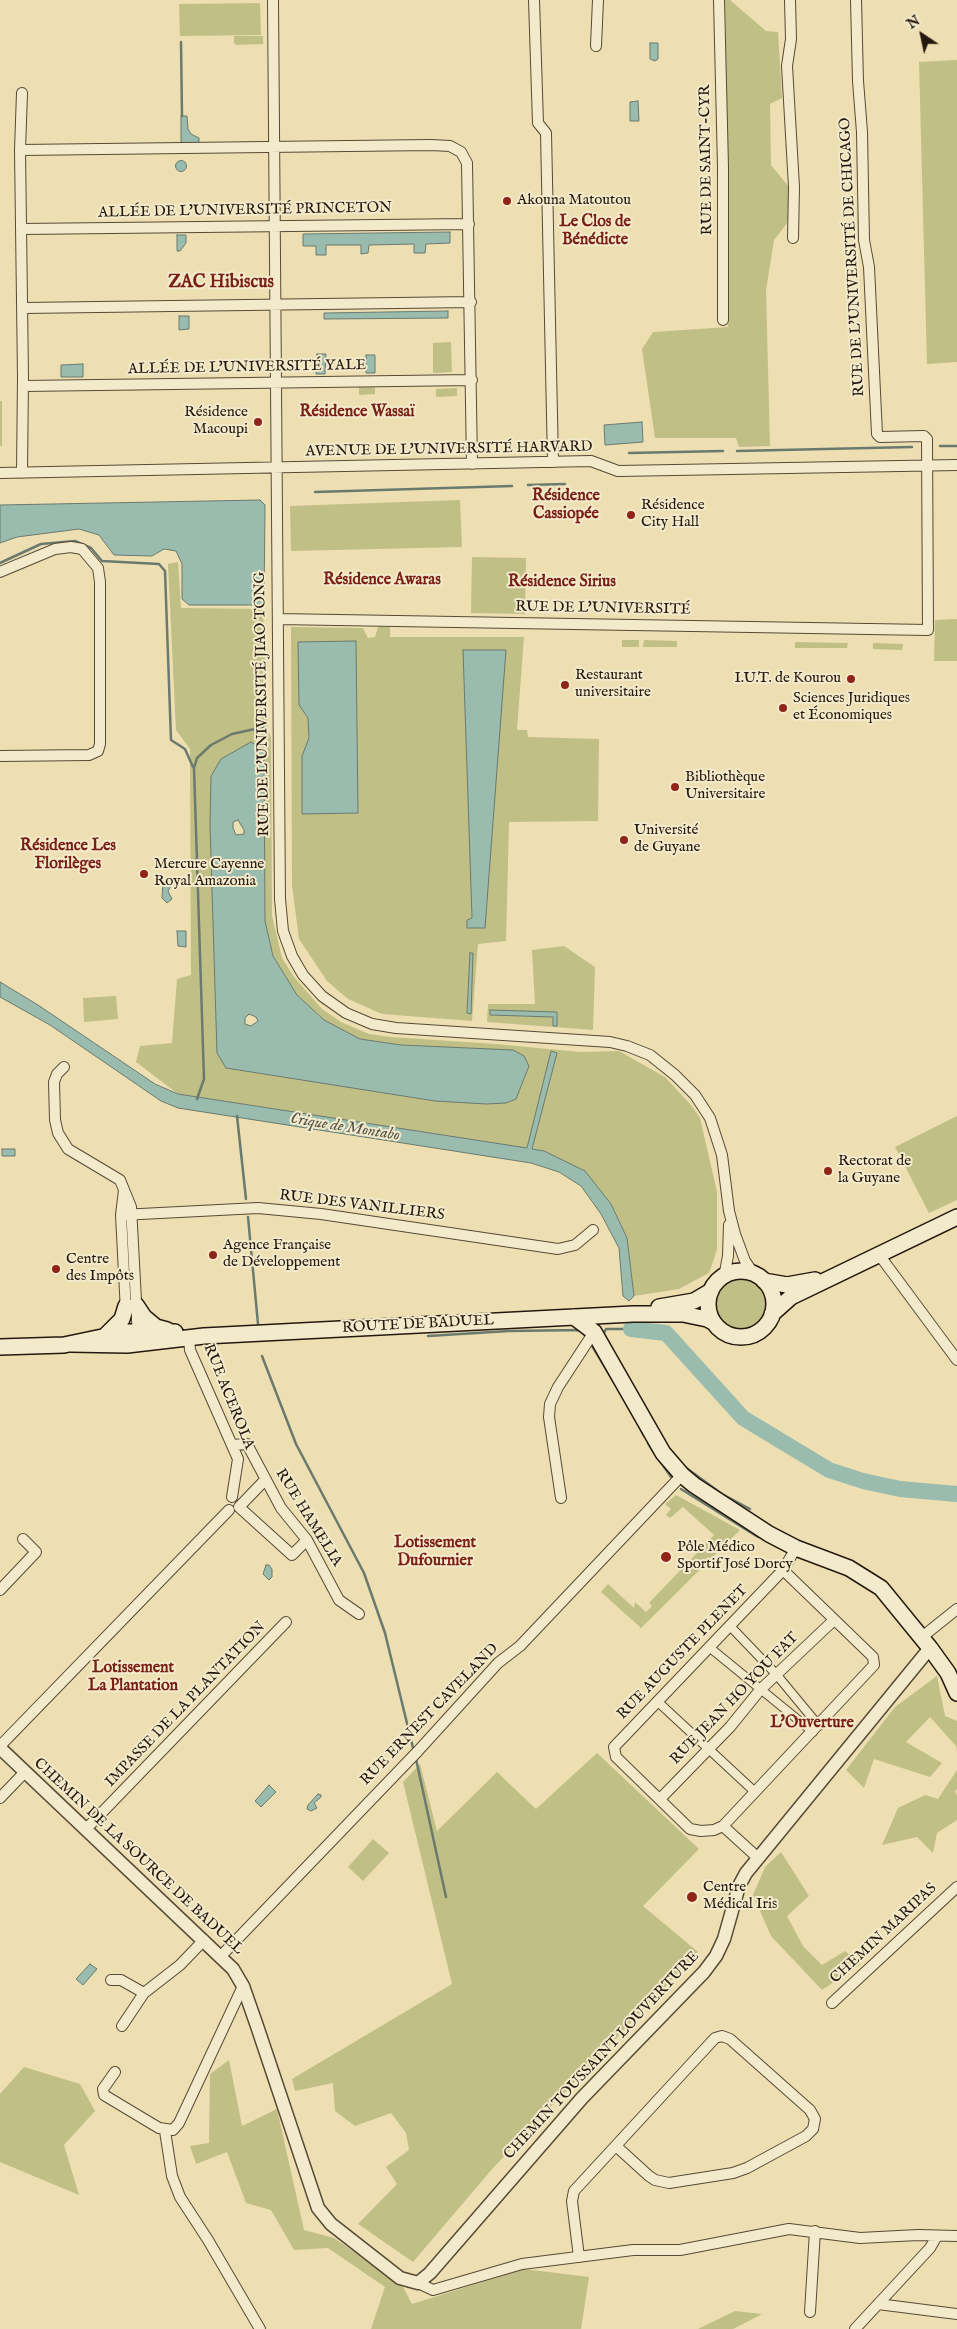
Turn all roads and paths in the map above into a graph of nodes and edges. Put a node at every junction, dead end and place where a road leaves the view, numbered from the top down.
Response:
1 (273, 0) edge
2 (534, 0) edge
3 (598, 0) edge
4 (719, 0) edge
5 (790, 0) edge
6 (856, 0) edge
7 (596, 46) dead end
8 (22, 93) dead end
9 (274, 148) junction
10 (20, 150) junction
11 (469, 224) junction
12 (274, 227) junction
13 (22, 229) junction
14 (793, 238) dead end
15 (471, 302) junction
16 (275, 304) junction
17 (23, 308) junction
18 (723, 320) dead end
19 (472, 380) junction
20 (276, 383) junction
21 (23, 386) junction
22 (553, 462) junction
23 (472, 464) junction
24 (957, 465) edge
25 (928, 466) junction
26 (277, 468) junction
27 (0, 473) edge
28 (22, 473) junction
29 (0, 572) edge
30 (278, 619) junction
31 (0, 756) edge
32 (64, 1067) dead end
33 (124, 1189) junction
34 (729, 1212) junction
35 (132, 1214) junction
36 (120, 1215) junction
37 (957, 1217) edge
38 (593, 1230) dead end
39 (880, 1256) junction
40 (848, 1271) junction
41 (724, 1276) junction
42 (759, 1278) junction
43 (711, 1291) junction
44 (131, 1305) junction
45 (633, 1314) junction
46 (772, 1314) junction
47 (614, 1315) junction
48 (574, 1317) junction
49 (713, 1322) junction
50 (173, 1332) junction
51 (594, 1332) junction
52 (106, 1335) junction
53 (196, 1337) junction
54 (132, 1338) junction
55 (71, 1344) junction
56 (0, 1347) edge
57 (957, 1360) edge
58 (232, 1445) junction
59 (682, 1475) junction
60 (265, 1480) junction
61 (232, 1496) dead end
62 (561, 1498) dead end
63 (229, 1510) dead end
64 (23, 1539) dead end
65 (308, 1540) junction
66 (796, 1548) junction
67 (783, 1570) junction
68 (0, 1590) edge
69 (957, 1610) edge
70 (359, 1614) dead end
71 (834, 1620) junction
72 (286, 1622) dead end
73 (730, 1626) junction
74 (926, 1643) junction
75 (709, 1647) junction
76 (776, 1674) junction
77 (760, 1690) junction
78 (957, 1693) edge
79 (657, 1701) junction
80 (816, 1729) junction
81 (0, 1747) edge
82 (708, 1749) junction
83 (25, 1772) junction
84 (755, 1792) junction
85 (0, 1798) edge
86 (660, 1799) junction
87 (723, 1826) junction
88 (86, 1829) junction
89 (758, 1857) junction
90 (957, 1887) edge
91 (204, 1940) junction
92 (221, 1956) junction
93 (111, 1980) dead end
94 (243, 1986) junction
95 (144, 1993) junction
96 (832, 2003) dead end
97 (122, 2026) dead end
98 (115, 2072) dead end
99 (166, 2131) junction
100 (616, 2146) junction
101 (815, 2231) junction
102 (937, 2236) junction
103 (957, 2236) edge
104 (579, 2257) junction
105 (418, 2283) junction
106 (878, 2304) junction
107 (810, 2312) dead end
108 (957, 2314) edge
109 (260, 2329) edge
110 (855, 2329) edge

1 - 9 street, RUE DE L'UNIVERSITÉ JIAO TONG
2 - 22 street
3 - 7 street
4 - 18 street, RUE DE SAINT-CYR
5 - 14 street
6 - 25 street, RUE DE L’UNIVERSITÉ DE CHICAGO
8 - 10 street
9 - 10 street
9 - 11 street
9 - 12 street, RUE DE L'UNIVERSITÉ JIAO TONG
10 - 13 street
11 - 12 street, ALLÉE DE L'UNIVERSITÉ PRINCETON
11 - 15 street
12 - 13 street, ALLÉE DE L'UNIVERSITÉ PRINCETON
12 - 16 street, RUE DE L'UNIVERSITÉ JIAO TONG
13 - 17 street
15 - 16 street
15 - 19 street
16 - 17 street
16 - 20 street, RUE DE L'UNIVERSITÉ JIAO TONG
17 - 21 street
19 - 20 street, ALLÉE DE L'UNIVERSITÉ YALE
19 - 23 street
20 - 21 street, ALLÉE DE L'UNIVERSITÉ YALE
20 - 26 street, RUE DE L'UNIVERSITÉ JIAO TONG
21 - 28 street
22 - 23 street, AVENUE DE L'UNIVERSITÉ HARVARD
22 - 25 street, AVENUE DE L'UNIVERSITÉ HARVARD
23 - 26 street, AVENUE DE L'UNIVERSITÉ HARVARD
24 - 25 street, AVENUE DE L'UNIVERSITÉ HARVARD
25 - 30 street, RUE DE L'UNIVERSITÉ
26 - 28 street, AVENUE DE L'UNIVERSITÉ HARVARD
26 - 30 street, RUE DE L'UNIVERSITÉ JIAO TONG
27 - 28 street, AVENUE DE L'UNIVERSITÉ HARVARD
29 - 31 street
30 - 34 street, RUE DE L'UNIVERSITÉ JIAO TONG
32 - 33 street
33 - 35 street
33 - 36 street
34 - 41 street
34 - 42 street
35 - 36 street, RUE DES VANILLIERS
35 - 38 street, RUE DES VANILLIERS
35 - 44 street
36 - 44 street
37 - 39 main road
39 - 40 main road
39 - 57 street
40 - 42 main road
40 - 46 main road
41 - 42 main road
41 - 43 main road
42 - 46 main road
43 - 45 main road, ROUTE DE BADUEL
43 - 49 main road
44 - 50 main road
44 - 52 main road
44 - 54 street
45 - 47 main road, ROUTE DE BADUEL
45 - 49 main road, ROUTE DE BADUEL
46 - 49 main road
47 - 48 main road, ROUTE DE BADUEL
47 - 51 main road
48 - 51 main road
48 - 53 main road, ROUTE DE BADUEL
50 - 53 main road, ROUTE DE BADUEL
50 - 54 main road, ROUTE DE BADUEL
51 - 59 main road
51 - 62 street
52 - 54 main road, ROUTE DE BADUEL
52 - 55 main road, ROUTE DE BADUEL
53 - 54 main road, ROUTE DE BADUEL
53 - 58 street, RUE ACEROLA
54 - 55 main road, ROUTE DE BADUEL
55 - 56 main road, ROUTE DE BADUEL
58 - 60 street, RUE HAMELIA
58 - 61 street, RUE ACEROLA
59 - 66 main road
59 - 92 street, RUE ERNEST CAVELAND
60 - 65 street, RUE HAMELIA
60 - 65 street
63 - 81 street
64 - 68 street
65 - 70 street, RUE HAMELIA
66 - 67 street, RUE AUGUSTE PLENET
66 - 74 main road
67 - 71 street
67 - 73 street, RUE AUGUSTE PLENET
69 - 74 street
71 - 76 street, RUE JEAN HO YOU FAT
71 - 80 street
72 - 88 street, IMPASSE DE LA PLANTATION
73 - 75 street, RUE AUGUSTE PLENET
73 - 76 street
74 - 78 main road
74 - 89 street, CHEMIN TOUSSAINT LOUVERTURE
75 - 77 street
75 - 79 street, RUE AUGUSTE PLENET
76 - 77 street, RUE JEAN HO YOU FAT
76 - 80 street
77 - 80 street
77 - 82 street, RUE JEAN HO YOU FAT
79 - 82 street
79 - 86 street, RUE AUGUSTE PLENET
80 - 84 street
81 - 83 street, CHEMIN DE LA SOURCE DE BADUEL
82 - 84 street
82 - 86 street, RUE JEAN HO YOU FAT
83 - 85 street
83 - 88 street, CHEMIN DE LA SOURCE DE BADUEL
84 - 87 street
86 - 87 street
87 - 89 street
88 - 91 street, CHEMIN DE LA SOURCE DE BADUEL
89 - 105 street, CHEMIN TOUSSAINT LOUVERTURE
90 - 96 street, CHEMIN MARIPAS
91 - 92 street, CHEMIN DE LA SOURCE DE BADUEL
91 - 95 street
92 - 94 street, CHEMIN DE LA SOURCE DE BADUEL
93 - 95 street
94 - 99 street
94 - 105 street, CHEMIN DE LA SOURCE DE BADUEL
95 - 97 street
98 - 99 street
99 - 109 street
100 - 100 street
100 - 104 street
101 - 102 street, CHEMIN DE LA SOURCE DE BADUEL
101 - 104 street, CHEMIN DE LA SOURCE DE BADUEL
101 - 107 street
102 - 103 street, CHEMIN DE LA SOURCE DE BADUEL
102 - 106 street
104 - 105 street, CHEMIN DE LA SOURCE DE BADUEL
106 - 108 street
106 - 110 street

